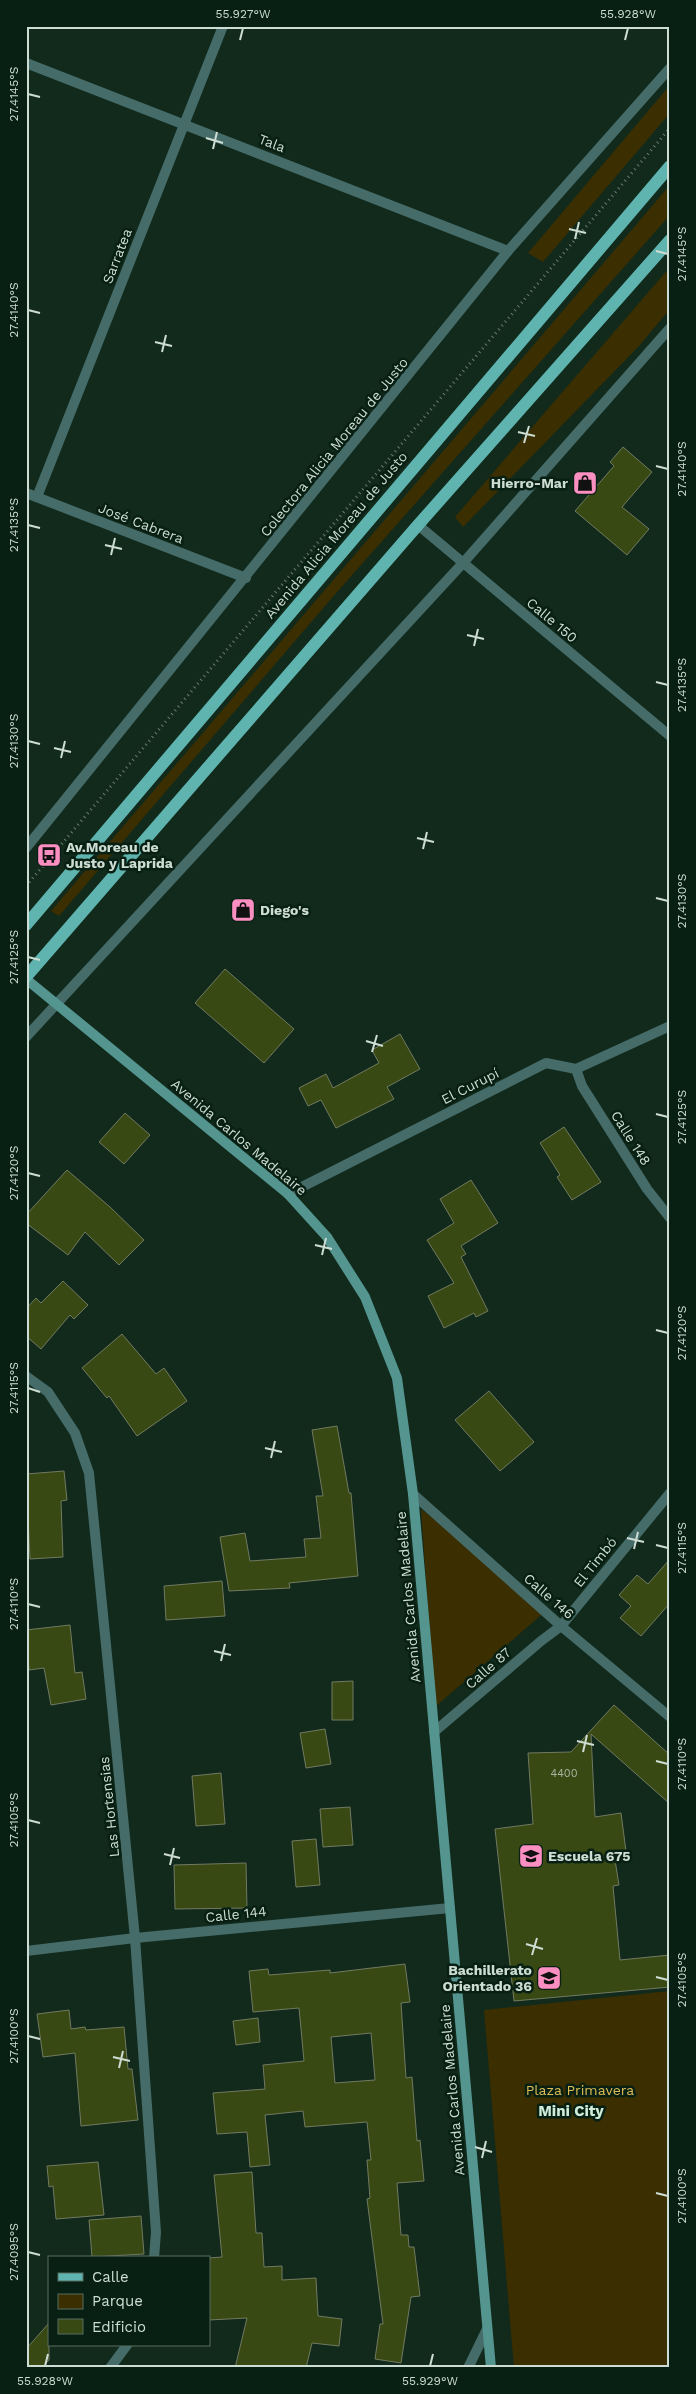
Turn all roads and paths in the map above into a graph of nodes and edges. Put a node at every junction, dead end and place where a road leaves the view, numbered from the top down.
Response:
1 (223, 26) edge
2 (26, 62) edge
3 (670, 68) edge
4 (184, 123) junction
5 (670, 128) edge
6 (670, 166) edge
7 (670, 240) edge
8 (508, 251) junction
9 (670, 328) edge
10 (26, 493) edge
11 (37, 497) junction
12 (418, 525) junction
13 (463, 563) junction
14 (246, 578) junction
15 (670, 736) edge
16 (26, 848) edge
17 (26, 886) edge
18 (26, 925) edge
19 (26, 978) edge
20 (57, 1004) junction
21 (670, 1026) edge
22 (26, 1037) edge
23 (576, 1069) junction
24 (288, 1194) junction
25 (670, 1218) edge
26 (26, 1376) edge
27 (670, 1493) edge
28 (413, 1494) junction
29 (561, 1626) junction
30 (670, 1717) edge
31 (434, 1732) junction
32 (450, 1908) junction
33 (135, 1938) junction
34 (26, 1951) edge
35 (154, 2256) edge
36 (487, 2328) junction
37 (126, 2346) edge
38 (110, 2368) edge
39 (468, 2368) edge
40 (491, 2368) edge

1 - 4 street, Sarratea
2 - 4 street, Tala
3 - 8 street, Colectora Alicia Moreau de Justo
4 - 8 street, Tala
4 - 11 street, Sarratea
5 - 17 path
6 - 18 main road, Avenida Alicia Moreau de Justo
7 - 12 main road
8 - 14 street, Colectora Alicia Moreau de Justo
9 - 13 street
10 - 11 street, José Cabrera
11 - 14 street, José Cabrera
12 - 13 street, Calle 150
12 - 19 main road
13 - 15 street, Calle 150
13 - 20 street
14 - 16 street, Colectora Alicia Moreau de Justo
19 - 20 main road, Avenida Carlos Madelaire
20 - 22 street
20 - 24 main road, Avenida Carlos Madelaire
21 - 23 street
23 - 24 street, El Curupí
23 - 25 street, Calle 148
24 - 28 main road, Avenida Carlos Madelaire
26 - 33 street, Las Hortensias
27 - 29 street, El Timbó
28 - 29 street, Calle 146
28 - 31 main road, Avenida Carlos Madelaire
29 - 30 street, Calle 146
29 - 31 street, Calle 87
31 - 32 main road, Avenida Carlos Madelaire
32 - 33 street, Calle 144
32 - 36 main road, Avenida Carlos Madelaire
33 - 34 street, Calle 144
33 - 35 street, Las Hortensias
36 - 39 street
36 - 40 main road, Avenida Carlos Madelaire
37 - 38 street

